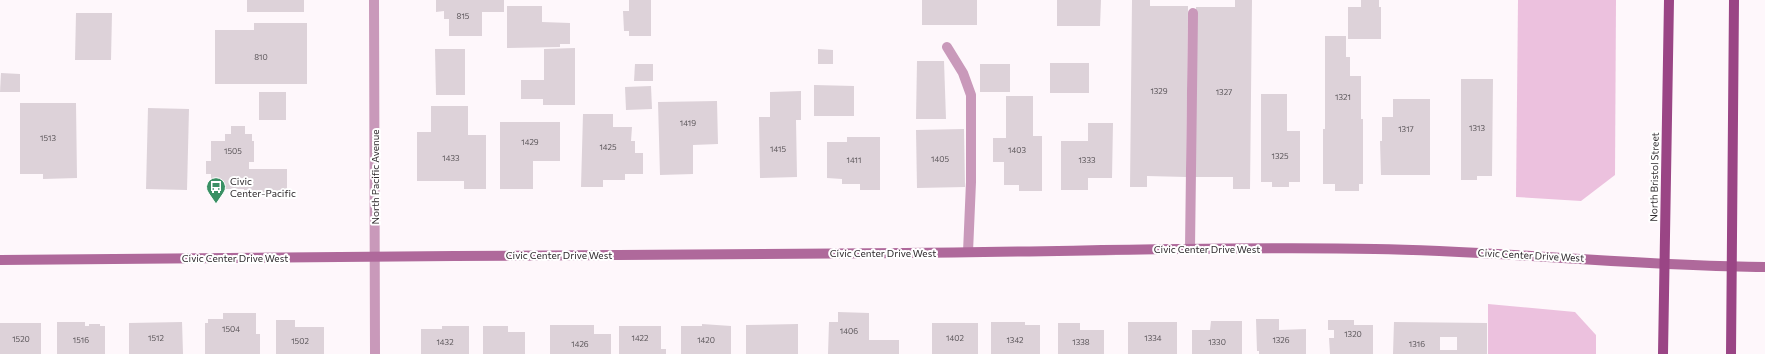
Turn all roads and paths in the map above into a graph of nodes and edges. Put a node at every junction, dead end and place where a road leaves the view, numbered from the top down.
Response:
1 (374, 0) edge
2 (1669, 0) edge
3 (1734, 0) edge
4 (1193, 13) dead end
5 (947, 47) dead end
6 (1190, 248) junction
7 (968, 252) junction
8 (375, 257) junction
9 (0, 260) edge
10 (1664, 263) junction
11 (1732, 266) junction
12 (1765, 266) edge
13 (375, 354) edge
14 (1663, 354) edge
15 (1731, 354) edge

1 - 8 street, North Pacific Avenue
2 - 10 main road, North Bristol Street
3 - 11 main road
4 - 6 street
5 - 7 street
6 - 7 main road, Civic Center Drive West
6 - 10 main road, Civic Center Drive West
7 - 8 main road, Civic Center Drive West
8 - 9 main road, Civic Center Drive West
8 - 13 street, North Pacific Avenue
10 - 11 main road, Civic Center Drive West
10 - 14 main road, North Bristol Street
11 - 12 main road, Civic Center Drive West
11 - 15 main road

